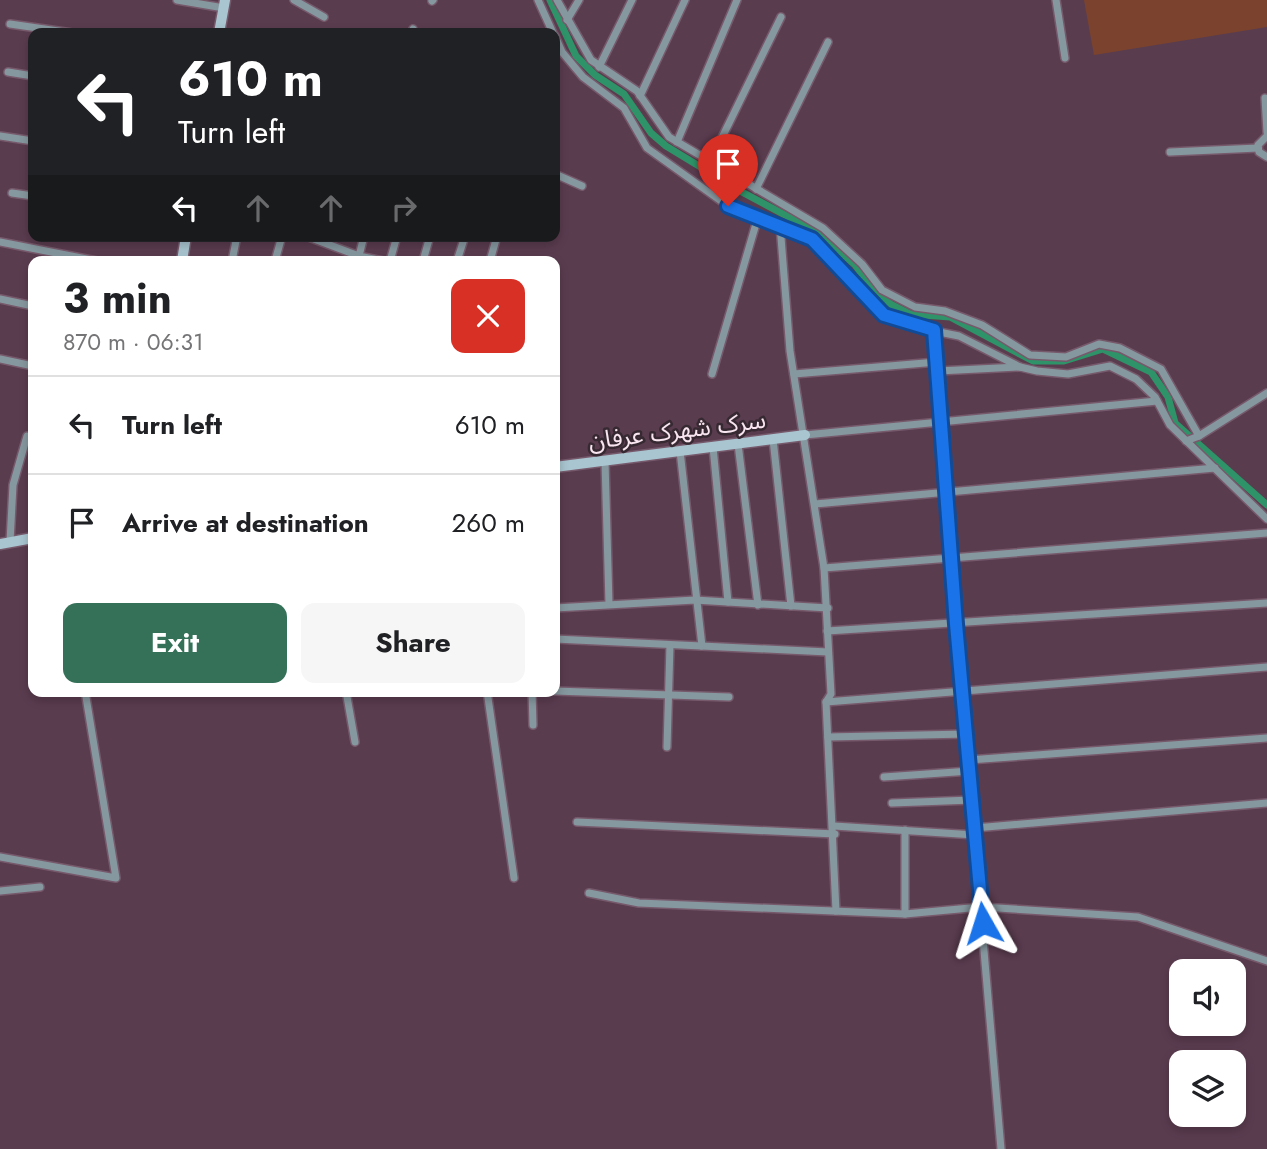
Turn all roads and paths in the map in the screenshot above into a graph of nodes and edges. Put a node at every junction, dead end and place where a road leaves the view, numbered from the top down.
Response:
1 (177, 0) edge
2 (294, 0) edge
3 (538, 0) edge
4 (557, 0) edge
5 (579, 0) edge
6 (632, 0) edge
7 (685, 0) edge
8 (737, 0) edge
9 (1056, 0) edge
10 (224, 4) edge
11 (324, 17) dead end
12 (781, 18) dead end
13 (567, 20) junction
14 (10, 24) dead end
15 (38, 28) edge
16 (221, 28) edge
17 (551, 28) edge
18 (828, 42) dead end
19 (560, 48) edge
20 (1065, 58) dead end
21 (597, 65) junction
22 (8, 72) dead end
23 (28, 75) edge
24 (583, 77) junction
25 (640, 96) junction
26 (1265, 97) dead end
27 (1267, 134) edge
28 (0, 136) edge
29 (28, 140) edge
30 (677, 142) junction
31 (1258, 148) junction
32 (1170, 152) dead end
33 (1267, 156) edge
34 (710, 162) junction
35 (560, 176) edge
36 (582, 186) dead end
37 (756, 189) junction
38 (12, 193) dead end
39 (28, 195) edge
40 (758, 217) junction
41 (780, 225) junction
42 (822, 228) junction
43 (812, 239) junction
44 (0, 242) edge
45 (328, 242) edge
46 (71, 256) edge
47 (354, 256) edge
48 (0, 299) edge
49 (28, 305) edge
50 (934, 330) junction
51 (0, 359) edge
52 (937, 362) junction
53 (28, 365) edge
54 (1020, 367) junction
55 (938, 371) junction
56 (712, 374) dead end
57 (794, 374) junction
58 (1267, 393) edge
59 (1157, 401) junction
60 (942, 422) junction
61 (805, 435) junction
62 (27, 436) dead end
63 (773, 439) junction
64 (1192, 439) junction
65 (738, 444) junction
66 (713, 447) junction
67 (680, 451) junction
68 (605, 460) junction
69 (560, 466) edge
70 (1215, 468) junction
71 (948, 493) junction
72 (815, 504) junction
73 (1267, 519) edge
74 (1267, 533) edge
75 (28, 539) edge
76 (5, 543) edge
77 (953, 559) junction
78 (824, 568) junction
79 (695, 600) junction
80 (728, 602) junction
81 (1267, 603) edge
82 (609, 604) junction
83 (758, 605) junction
84 (791, 606) junction
85 (560, 608) edge
86 (828, 608) junction
87 (956, 624) junction
88 (827, 631) junction
89 (560, 639) edge
90 (670, 645) junction
91 (702, 646) junction
92 (828, 652) junction
93 (1267, 667) edge
94 (560, 691) edge
95 (964, 694) junction
96 (668, 695) junction
97 (86, 697) edge
98 (347, 697) edge
99 (488, 697) edge
100 (532, 697) edge
101 (729, 697) dead end
102 (826, 702) junction
103 (533, 725) dead end
104 (966, 734) junction
105 (828, 737) junction
106 (1267, 738) edge
107 (355, 741) dead end
108 (667, 747) dead end
109 (969, 760) junction
110 (970, 771) junction
111 (884, 777) dead end
112 (972, 800) junction
113 (891, 803) dead end
114 (1267, 803) edge
115 (576, 822) dead end
116 (834, 830) junction
117 (905, 830) junction
118 (975, 832) junction
119 (0, 857) edge
120 (514, 878) dead end
121 (40, 887) dead end
122 (0, 891) edge
123 (589, 893) dead end
124 (981, 907) junction
125 (836, 911) junction
126 (905, 914) junction
127 (1267, 961) edge
128 (1001, 1149) edge

1 - 10 street
2 - 11 street
3 - 17 street
4 - 13 street
5 - 13 street
6 - 21 street
7 - 25 street
8 - 30 street
9 - 20 street
10 - 16 street
12 - 34 street
13 - 21 street
14 - 15 street
18 - 37 street
19 - 24 street
21 - 24 street
21 - 25 street
22 - 23 street
24 - 40 street
25 - 30 street
26 - 27 street
27 - 31 street
28 - 29 street
30 - 34 street
31 - 32 street
31 - 33 street
34 - 37 street
35 - 36 street
37 - 42 street
38 - 39 street
40 - 41 street
40 - 56 street
41 - 43 street
41 - 57 street
42 - 43 street
42 - 64 street
43 - 50 street
44 - 46 street
45 - 47 street
48 - 49 street
50 - 52 street
50 - 54 street
51 - 53 street
52 - 55 street
52 - 57 street
54 - 55 street
54 - 59 street
55 - 60 street
57 - 61 street
58 - 64 street
59 - 60 street
59 - 64 street
60 - 61 street
60 - 71 street
61 - 63 street, سرک شهرک عرفان
61 - 72 street
62 - 76 street
63 - 65 street, سرک شهرک عرفان
63 - 84 street
64 - 70 street
65 - 66 street, سرک شهرک عرفان
65 - 83 street
66 - 67 street, سرک شهرک عرفان
66 - 80 street
67 - 68 street, سرک شهرک عرفان
67 - 79 street
68 - 69 street, سرک شهرک عرفان
68 - 82 street
70 - 71 street
70 - 73 street
71 - 72 street
71 - 77 street
72 - 78 street
74 - 77 street
75 - 76 street
77 - 78 street
77 - 87 street
78 - 86 street
79 - 80 street
79 - 82 street
79 - 91 street
80 - 83 street
81 - 87 street
82 - 85 street
83 - 84 street
84 - 86 street
86 - 88 street
87 - 88 street
87 - 95 street
88 - 92 street
89 - 90 street
90 - 91 street
90 - 96 street
91 - 92 street
92 - 102 street
93 - 95 street
94 - 96 street
95 - 102 street
95 - 104 street
96 - 101 street
96 - 108 street
97 - 119 street
98 - 107 street
99 - 120 street
100 - 103 street
102 - 105 street
104 - 105 street
104 - 109 street
105 - 116 street
106 - 109 street
109 - 110 street
110 - 111 street
110 - 112 street
112 - 113 street
112 - 118 street
114 - 118 street
115 - 116 street
116 - 117 street
116 - 125 street
117 - 118 street
117 - 126 street
118 - 124 street
121 - 122 street
123 - 125 street
124 - 126 street
124 - 127 street
124 - 128 street
125 - 126 street

